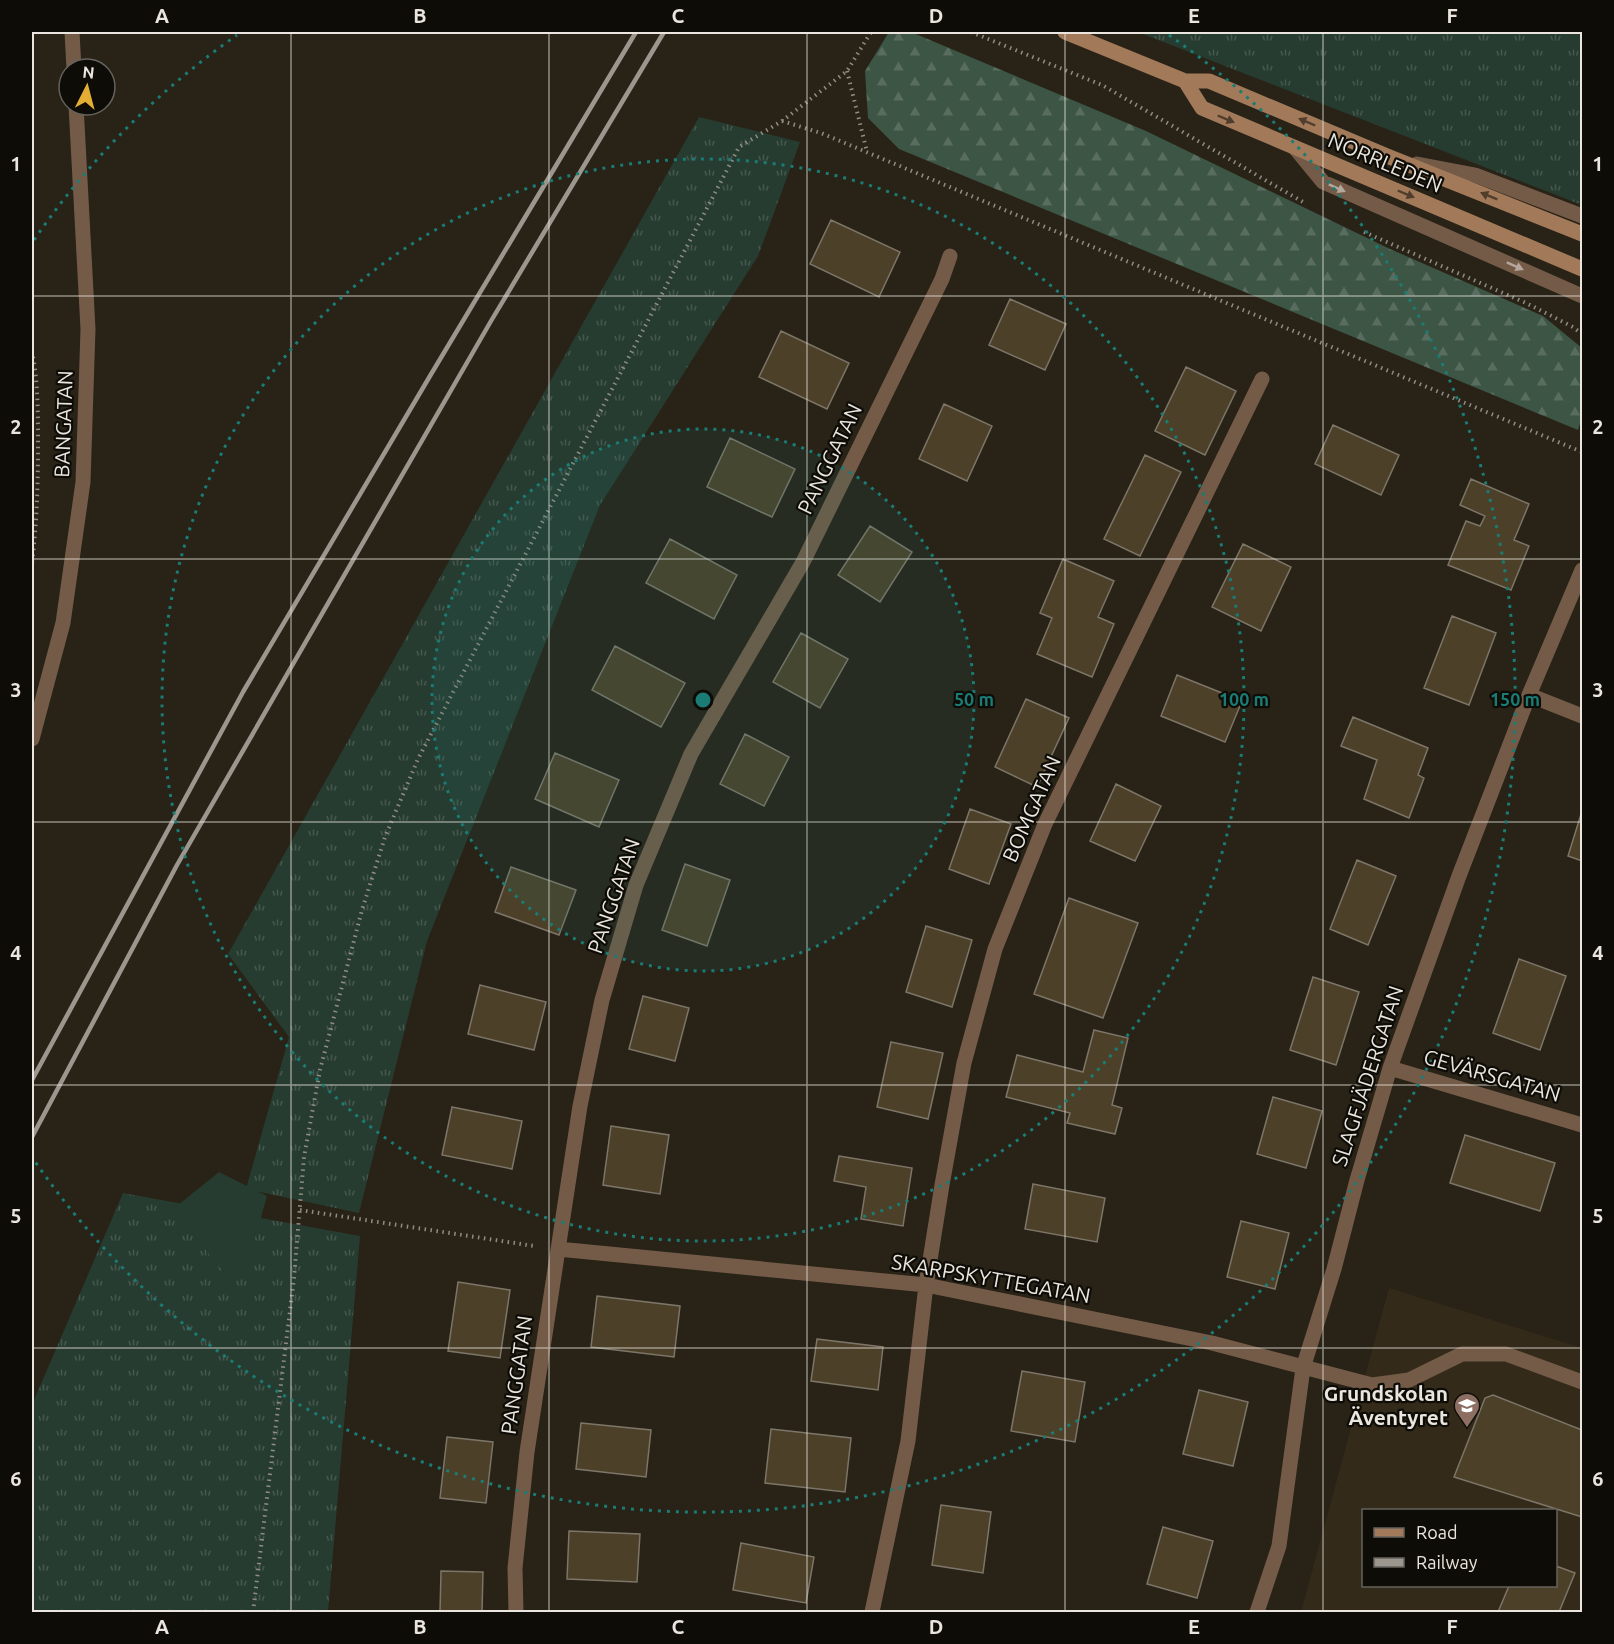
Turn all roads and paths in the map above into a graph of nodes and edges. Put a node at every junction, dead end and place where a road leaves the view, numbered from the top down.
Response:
1 (72, 32) edge
2 (871, 32) edge
3 (970, 32) edge
4 (1065, 32) edge
5 (73, 57) edge
6 (847, 71) junction
7 (1185, 81) junction
8 (1134, 104) dead end
9 (77, 117) edge
10 (782, 121) junction
11 (1295, 148) junction
12 (868, 153) junction
13 (1400, 161) junction
14 (1582, 216) edge
15 (1582, 234) edge
16 (950, 256) dead end
17 (1582, 269) edge
18 (1582, 296) edge
19 (32, 351) edge
20 (1262, 379) dead end
21 (1582, 452) edge
22 (32, 563) edge
23 (1582, 570) edge
24 (1529, 695) junction
25 (1582, 716) edge
26 (32, 739) edge
27 (1390, 1068) junction
28 (1582, 1125) edge
29 (300, 1210) junction
30 (558, 1249) junction
31 (926, 1285) junction
32 (1303, 1368) junction
33 (1582, 1382) edge
34 (253, 1612) edge
35 (516, 1612) edge
36 (872, 1612) edge
37 (1257, 1612) edge

1 - 5 street
2 - 6 path
3 - 8 path
4 - 7 main road, NORRLEDEN
6 - 10 path
6 - 12 path
7 -> 11 main road, NORRLEDEN
13 -> 7 main road, NORRLEDEN
9 - 26 street, BANGATAN
10 - 12 path
10 - 29 path
11 -> 17 main road, NORRLEDEN
11 -> 18 street
12 - 21 path
13 - 14 street
15 -> 13 main road, NORRLEDEN
16 - 30 street, PANGGATAN
19 - 22 path
20 - 31 street, BOMGATAN
23 - 24 street, SLAGFJÄDERGATAN
24 - 25 street
24 - 27 street, SLAGFJÄDERGATAN
27 - 28 street, GEVÄRSGATAN
27 - 32 street, SLAGFJÄDERGATAN
29 - 30 path
29 - 34 path
30 - 31 street, SKARPSKYTTEGATAN
30 - 35 street, PANGGATAN
31 - 32 street, SKARPSKYTTEGATAN
31 - 36 street
32 - 33 street, SKARPSKYTTEGATAN
32 - 37 street, SLAGFJÄDERGATAN

